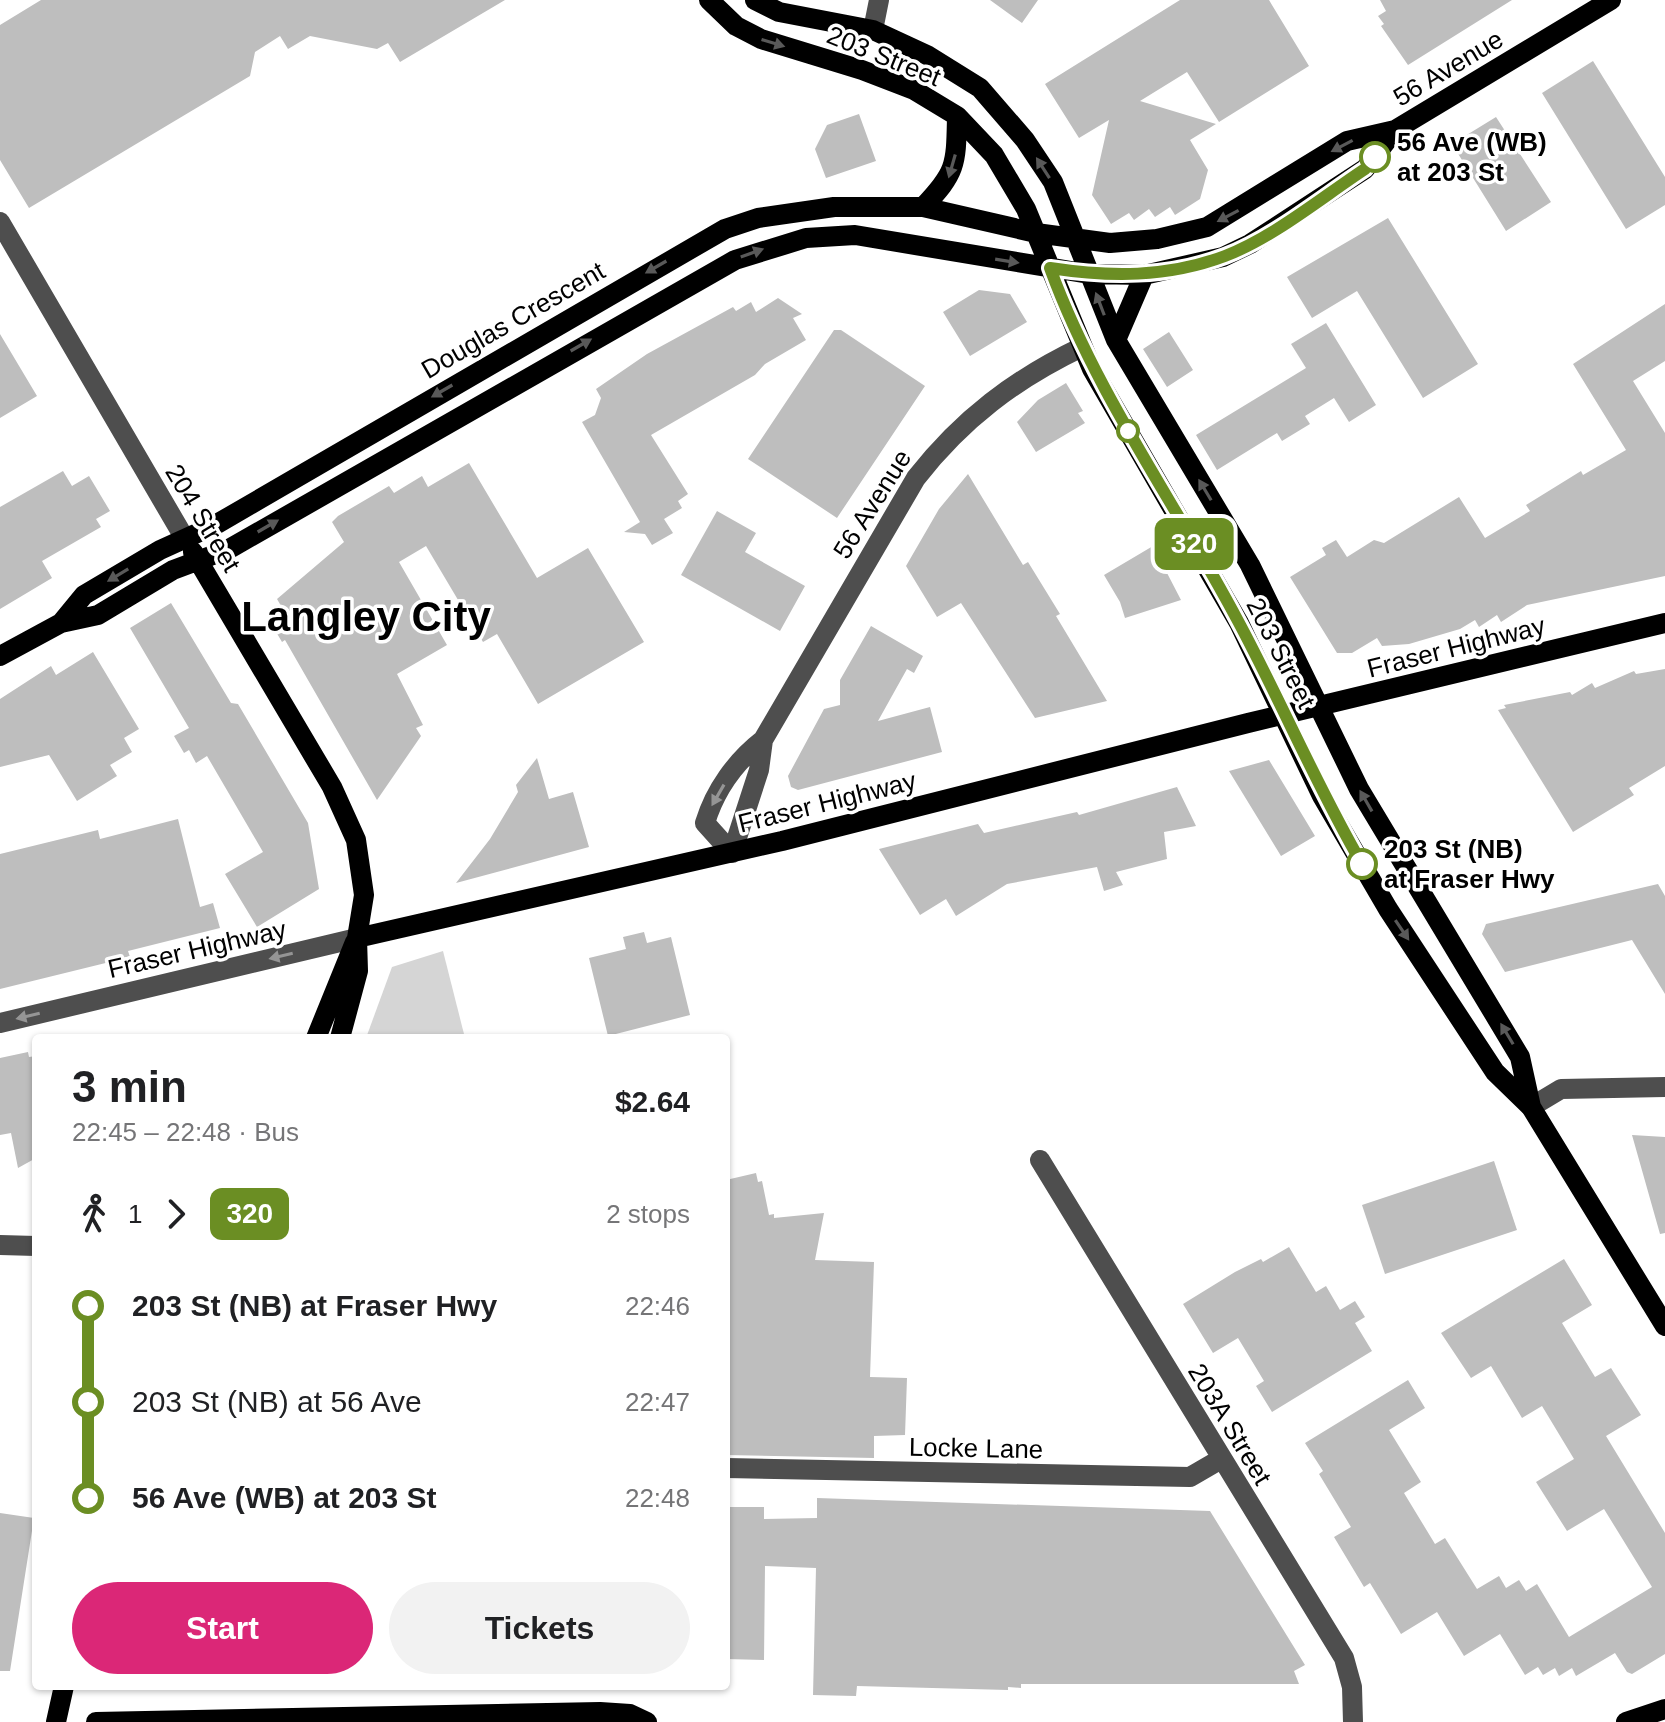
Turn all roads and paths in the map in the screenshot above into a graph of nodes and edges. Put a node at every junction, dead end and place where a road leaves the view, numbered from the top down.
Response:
1 (709, 0) edge
2 (755, 0) edge
3 (879, 0) edge
4 (1611, 0) edge
5 (873, 30) junction
6 (957, 116) junction
7 (1395, 130) junction
8 (923, 207) junction
9 (1036, 233) junction
10 (3, 234) edge
11 (1075, 238) junction
12 (1050, 268) junction
13 (1089, 274) junction
14 (1144, 275) junction
15 (1116, 340) junction
16 (1082, 347) junction
17 (185, 539) junction
18 (199, 561) junction
19 (61, 623) junction
20 (1665, 623) edge
21 (0, 656) edge
22 (1319, 708) junction
23 (1284, 715) junction
24 (763, 740) junction
25 (732, 853) junction
26 (357, 938) junction
27 (0, 1023) edge
28 (318, 1034) edge
29 (341, 1034) edge
30 (1665, 1087) edge
31 (1531, 1107) junction
32 (1040, 1160) dead end
33 (0, 1245) edge
34 (32, 1246) edge
35 (1665, 1326) edge
36 (1221, 1459) junction
37 (730, 1468) edge
38 (63, 1690) edge
39 (1665, 1709) edge
40 (56, 1722) edge
41 (96, 1722) edge
42 (647, 1722) edge
43 (1353, 1722) edge
44 (1626, 1722) edge

1 -> 6 main road, 203 Street
2 - 5 main road, 203 Street
3 - 5 street
4 - 7 main road, 56 Avenue
11 -> 5 main road, 203 Street
6 -> 8 main road
6 - 9 main road, 203 Street
7 -> 11 main road, 56 Avenue
7 - 14 main road, 56 Avenue
8 - 9 main road, Douglas Crescent
8 -> 17 main road, Douglas Crescent
9 - 11 main road, 56 Avenue
9 - 12 main road, 203 Street
10 - 17 street, 204 Street
11 - 13 main road, 203 Street
12 - 13 main road, 56 Avenue
12 - 16 main road, 203 Street
18 -> 12 main road, Douglas Crescent
13 - 14 main road, 56 Avenue
15 -> 13 main road, 203 Street
14 - 15 main road
22 -> 15 main road, 203 Street
16 - 23 main road, 203 Street
16 - 24 street, 56 Avenue
17 - 18 main road, 204 Street
17 -> 19 main road, Douglas Crescent
18 - 19 main road, Douglas Crescent
18 - 26 main road, 204 Street
19 - 21 main road, Douglas Crescent
20 - 22 main road, Fraser Highway
22 - 23 main road, Fraser Highway
31 -> 22 main road, 203 Street
23 - 25 main road, Fraser Highway
23 -> 31 main road, 203 Street
24 - 25 street, 56 Avenue
24 -> 25 street, 56 Avenue
25 - 26 main road, Fraser Highway
26 -> 27 street, Fraser Highway
26 - 28 main road
26 - 29 main road
30 - 31 street
31 - 35 main road, 203 Street
32 - 36 street, 203A Street
33 - 34 street
36 - 37 street, Locke Lane
36 - 43 street, 203A Street
38 - 40 main road
39 - 44 main road
41 - 42 main road

